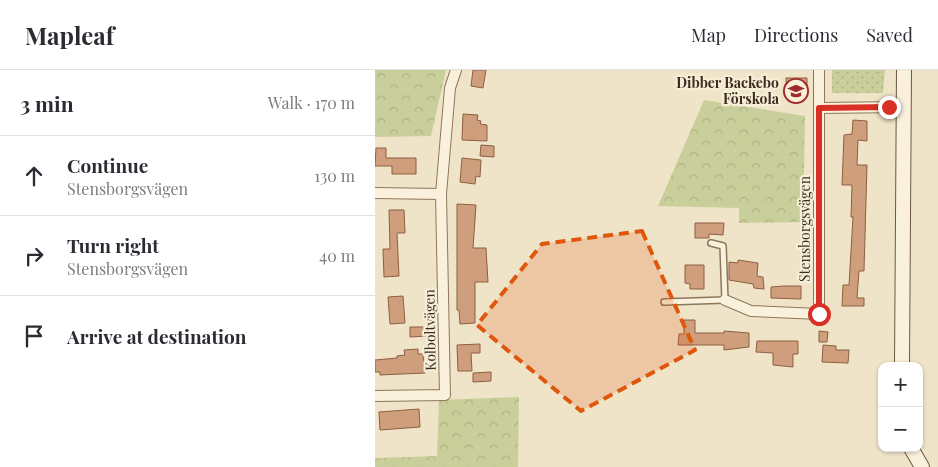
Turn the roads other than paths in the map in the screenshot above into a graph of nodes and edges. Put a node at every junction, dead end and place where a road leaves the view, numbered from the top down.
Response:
1 (457, 70) edge
2 (819, 70) edge
3 (904, 70) edge
4 (904, 107) junction
5 (819, 108) junction
6 (375, 193) edge
7 (441, 194) junction
8 (711, 243) dead end
9 (725, 300) junction
10 (664, 302) dead end
11 (902, 362) edge
12 (375, 396) edge
13 (913, 452) edge
14 (922, 467) edge

1 - 7 street, Kolboltvägen
2 - 5 street, Stensborgsvägen
3 - 4 street
4 - 5 street
4 - 11 street
5 - 9 street, Stensborgsvägen
6 - 7 street
7 - 12 street, Kolboltvägen
8 - 9 lane
9 - 10 lane
13 - 14 street

